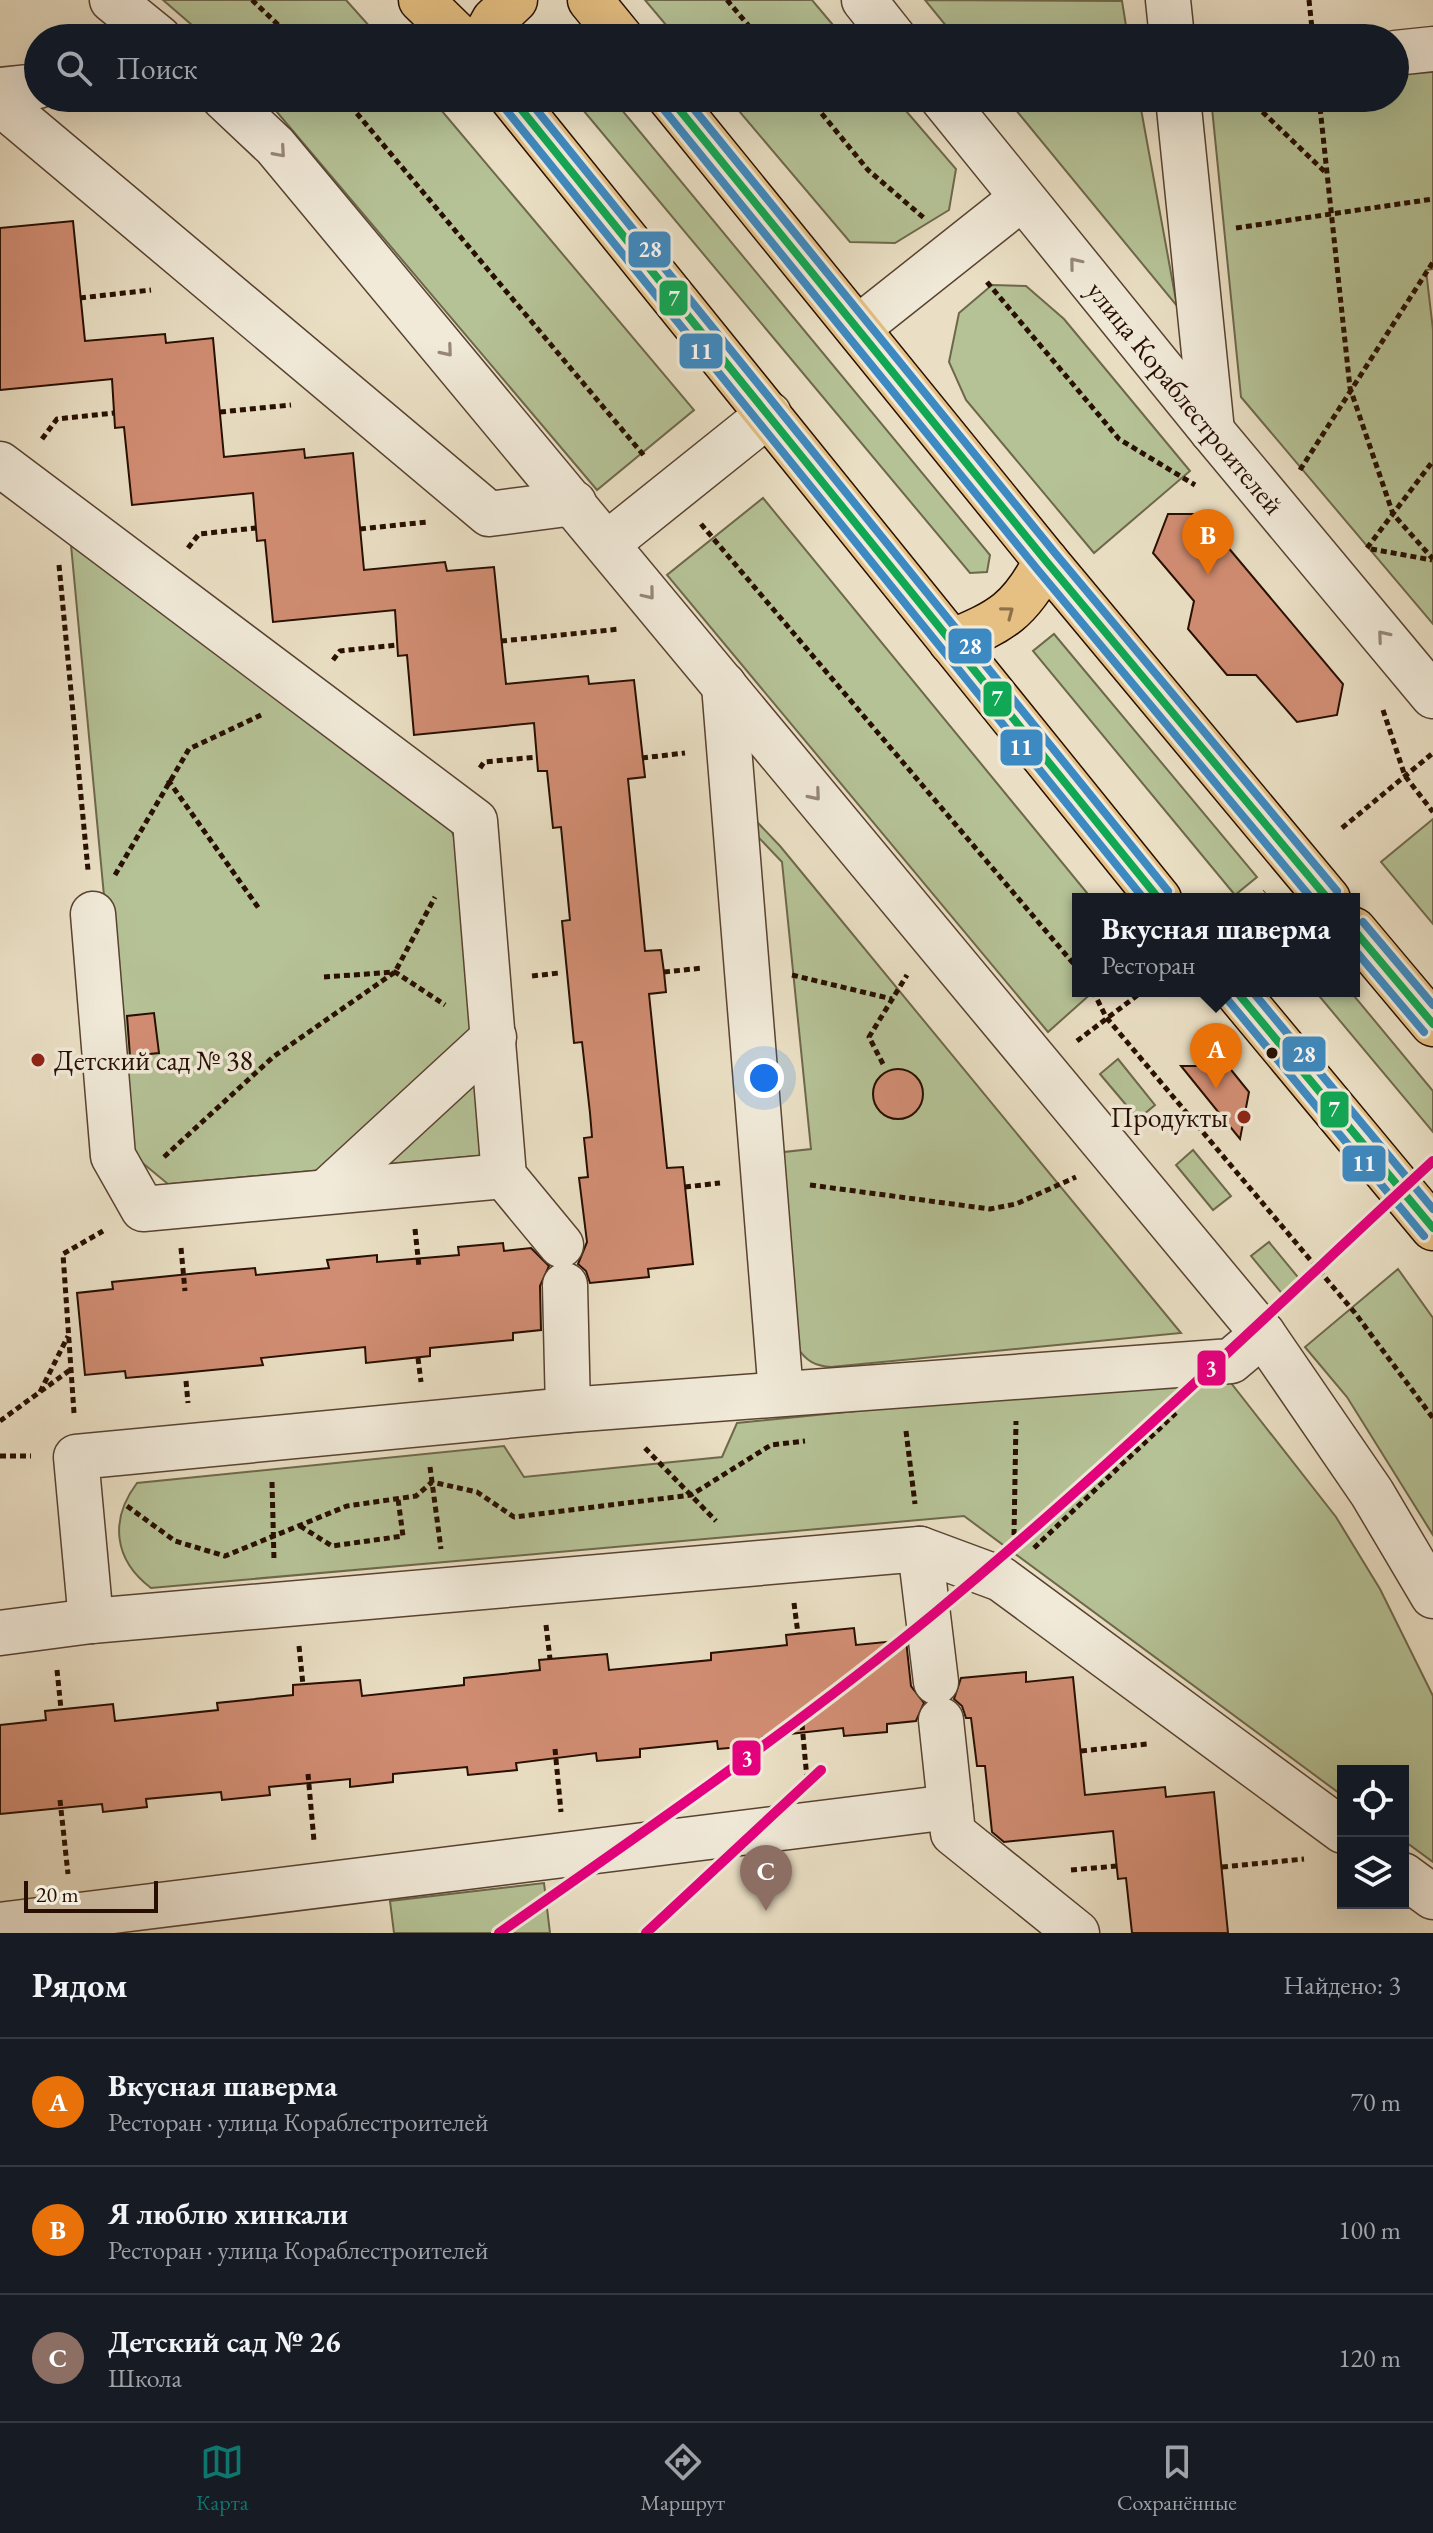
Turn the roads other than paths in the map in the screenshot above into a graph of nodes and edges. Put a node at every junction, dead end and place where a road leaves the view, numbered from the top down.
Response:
1 (112, 0) edge
2 (421, 0) edge
3 (515, 0) edge
4 (590, 0) edge
5 (864, 0) edge
6 (1168, 0) edge
7 (142, 24) edge
8 (446, 24) edge
9 (492, 24) edge
10 (610, 24) edge
11 (883, 24) edge
12 (1171, 24) edge
13 (1433, 49) edge
14 (1409, 52) edge
15 (24, 87) edge
16 (0, 90) edge
17 (0, 103) edge
18 (239, 112) edge
19 (523, 112) edge
20 (681, 112) edge
21 (953, 112) edge
22 (1179, 112) edge
23 (1022, 198) junction
24 (858, 328) junction
25 (769, 414) junction
26 (1212, 431) junction
27 (8, 470) edge
28 (574, 503) junction
29 (608, 543) junction
30 (1046, 561) junction
31 (951, 642) junction
32 (724, 685) junction
33 (1433, 696) edge
34 (1154, 893) edge
35 (1323, 893) edge
36 (93, 914) road end
37 (1360, 937) edge
38 (1241, 997) edge
39 (1433, 1024) edge
40 (494, 1037) junction
41 (504, 1176) junction
42 (328, 1190) junction
43 (1433, 1228) edge
44 (1263, 1334) junction
45 (781, 1394) junction
46 (587, 1408) junction
47 (920, 1549) junction
48 (1433, 1596) edge
49 (91, 1621) junction
50 (0, 1633) edge
51 (950, 1807) junction
52 (1329, 1845) edge
53 (1409, 1879) edge
54 (1433, 1897) edge
55 (243, 1915) edge
56 (0, 1925) edge
57 (1077, 1933) edge

1 - 7 street
2 - 8 main road
3 - 9 main road
4 - 10 main road
5 - 11 street
6 - 12 street
13 - 14 street
15 - 16 street
17 - 28 street
18 -> 28 street
19 - 25 main road
20 - 24 main road
21 - 23 street, улица Кораблестроителей
22 - 26 street
23 - 24 street
26 -> 23 street, улица Кораблестроителей
24 - 30 main road
25 - 29 street
25 - 31 main road
33 -> 26 street, улица Кораблестроителей
27 - 40 street
28 - 29 street
29 -> 32 street
31 -> 30 main road
30 - 35 main road
31 - 34 main road
32 -> 44 street
32 - 45 street
36 - 42 street
37 - 39 main road
38 - 43 main road
40 - 41 street
40 - 42 street
41 - 42 street
41 - 46 street
44 - 45 street
44 - 48 street
45 - 46 street
46 - 49 street
47 - 49 street
47 - 51 street
47 - 52 street
49 - 50 street
51 - 55 street
51 - 57 street
53 - 54 street
55 - 56 street

